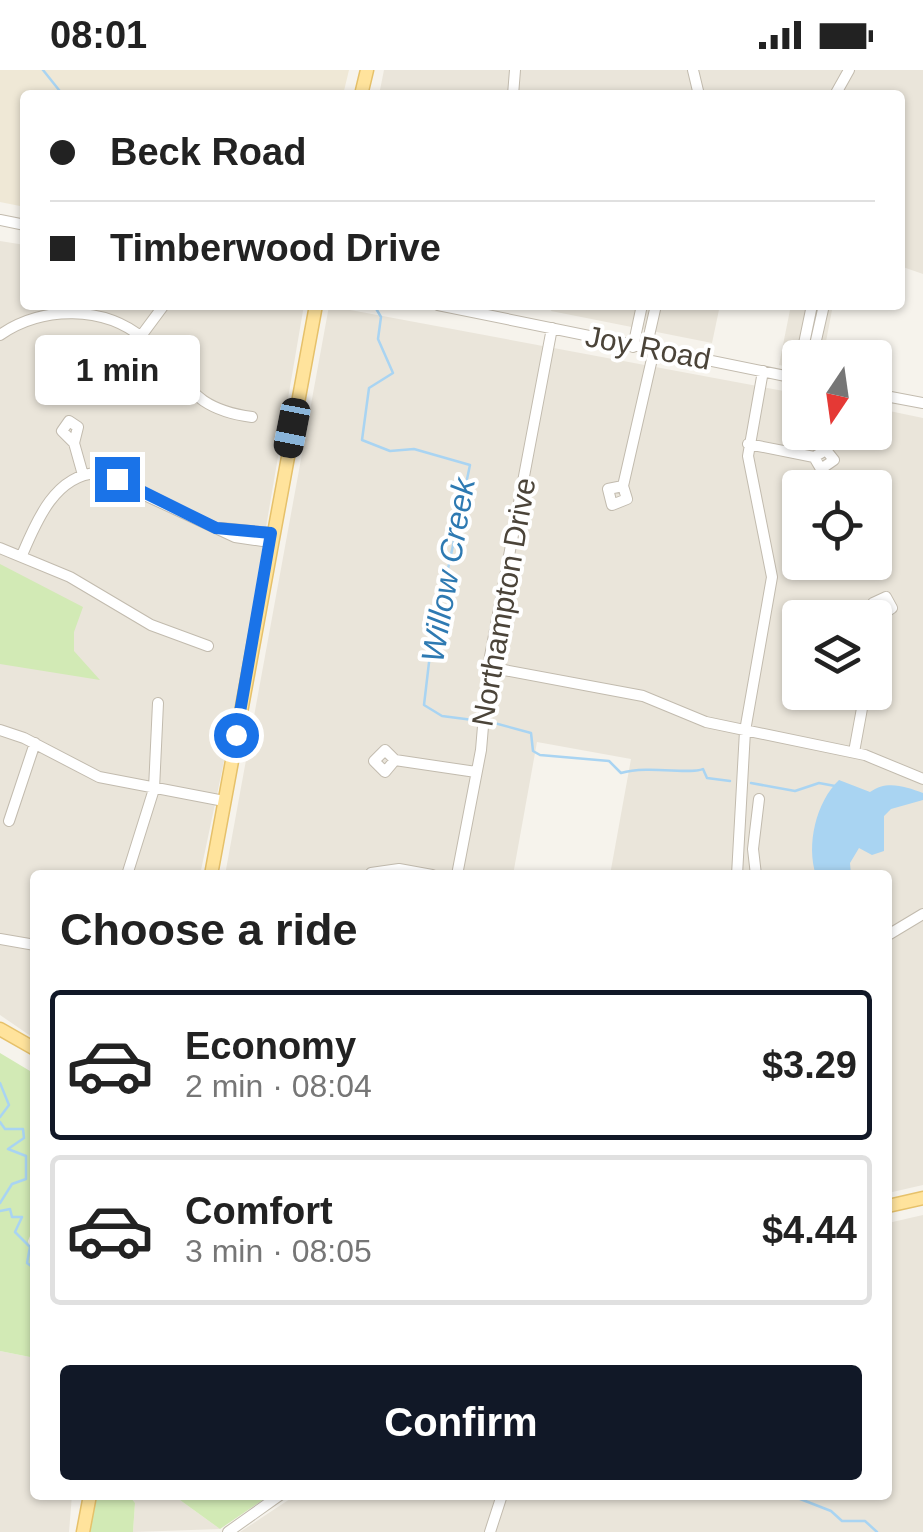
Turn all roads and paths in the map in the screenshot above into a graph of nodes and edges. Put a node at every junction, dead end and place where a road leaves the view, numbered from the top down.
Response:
1 (160, 310) edge
2 (315, 310) edge
3 (463, 310) edge
4 (648, 310) edge
5 (649, 310) edge
6 (811, 310) edge
7 (823, 310) edge
8 (552, 328) junction
9 (0, 335) edge
10 (141, 336) junction
11 (804, 340) edge
12 (816, 340) edge
13 (634, 346) junction
14 (650, 350) junction
15 (762, 371) junction
16 (782, 375) edge
17 (892, 397) edge
18 (923, 403) edge
19 (252, 418) dead end
20 (74, 442) dead end
21 (748, 444) junction
22 (814, 457) dead end
23 (83, 475) junction
24 (623, 486) dead end
25 (270, 538) junction
26 (0, 548) edge
27 (22, 555) junction
28 (208, 646) dead end
29 (488, 667) junction
30 (158, 703) dead end
31 (862, 710) edge
32 (0, 730) edge
33 (744, 731) junction
34 (35, 743) junction
35 (854, 752) junction
36 (395, 760) dead end
37 (476, 772) junction
38 (923, 779) edge
39 (154, 789) junction
40 (759, 799) dead end
41 (224, 801) junction
42 (9, 821) dead end
43 (129, 870) edge
44 (211, 870) edge
45 (458, 870) edge
46 (736, 870) edge
47 (755, 870) edge
48 (923, 914) edge
49 (892, 932) edge
50 (0, 939) edge
51 (30, 944) edge
52 (0, 1029) edge
53 (30, 1046) edge
54 (923, 1198) edge
55 (892, 1205) edge
56 (89, 1500) edge
57 (273, 1500) edge
58 (500, 1500) edge
59 (83, 1532) edge
60 (228, 1532) edge
61 (490, 1532) edge

1 - 10 street
2 - 25 main road
3 - 8 street, Joy Road
4 - 13 street
5 - 14 street
6 - 11 street
7 - 12 street
8 - 13 street, Joy Road
8 - 29 street, Northampton Drive
9 - 10 street
10 - 19 street
13 - 14 street, Joy Road
14 - 15 street, Joy Road
14 - 24 street
15 - 16 street, Joy Road
15 - 21 street
17 - 18 street
20 - 23 street
21 - 22 street
21 - 33 street
23 - 25 street
23 - 27 street
25 - 41 main road
26 - 27 street
27 - 28 street
29 - 33 street
29 - 37 street, Northampton Drive
30 - 39 street
31 - 35 street
32 - 34 street
33 - 35 street
33 - 46 street
34 - 39 street
34 - 42 street
35 - 38 street
36 - 37 street
37 - 45 street, Northampton Drive
39 - 41 street
39 - 43 street
40 - 47 street
41 - 44 main road
48 - 49 street
50 - 51 street
52 - 53 main road
54 - 55 main road
56 - 59 main road
57 - 60 street
58 - 61 street

